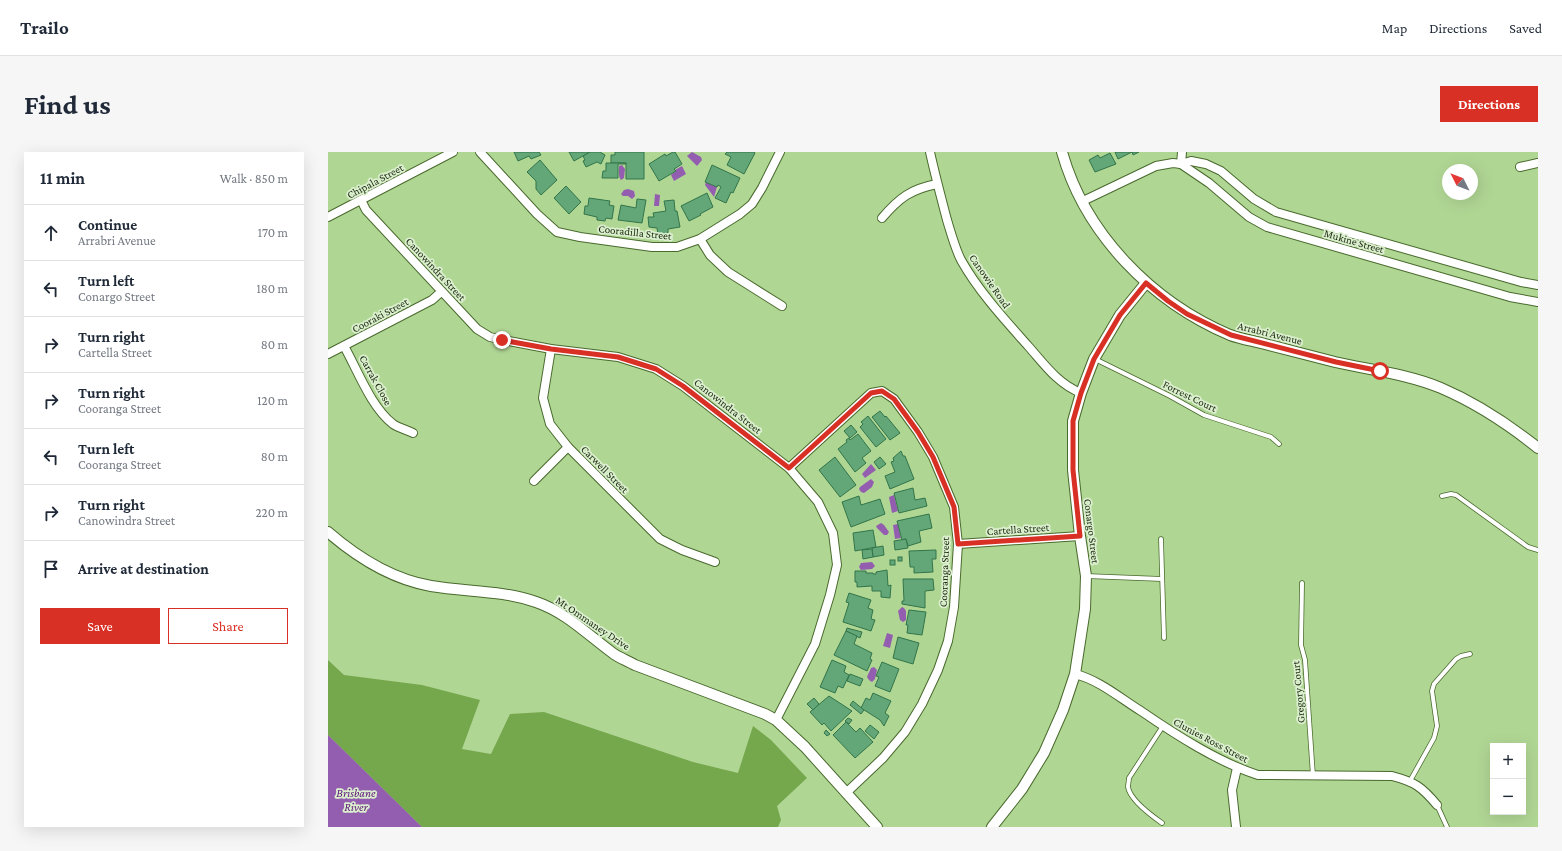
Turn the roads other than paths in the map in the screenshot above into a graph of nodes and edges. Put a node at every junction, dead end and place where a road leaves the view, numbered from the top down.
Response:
1 (453, 152) edge
2 (480, 152) edge
3 (780, 152) edge
4 (930, 152) edge
5 (1062, 152) edge
6 (1182, 152) edge
7 (1538, 163) edge
8 (1181, 164) junction
9 (1520, 167) dead end
10 (937, 184) junction
11 (361, 200) junction
12 (1082, 201) junction
13 (328, 217) edge
14 (882, 218) dead end
15 (700, 239) junction
16 (1146, 283) junction
17 (1538, 285) edge
18 (441, 292) junction
19 (1538, 302) edge
20 (782, 306) dead end
21 (344, 346) junction
22 (551, 349) junction
23 (328, 354) edge
24 (1094, 359) junction
25 (1081, 393) junction
26 (413, 432) dead end
27 (1279, 444) dead end
28 (568, 447) junction
29 (1538, 448) edge
30 (789, 468) junction
31 (534, 481) dead end
32 (1442, 496) dead end
33 (328, 532) edge
34 (1080, 536) junction
35 (1161, 539) dead end
36 (958, 544) junction
37 (1538, 550) edge
38 (714, 562) dead end
39 (1086, 576) junction
40 (1162, 579) junction
41 (1302, 584) dead end
42 (1164, 638) dead end
43 (1470, 654) dead end
44 (1075, 674) junction
45 (776, 720) junction
46 (1163, 726) junction
47 (1237, 768) junction
48 (1313, 776) junction
49 (1410, 781) junction
50 (846, 793) junction
51 (1437, 806) joint
52 (1162, 823) dead end
53 (877, 827) edge
54 (992, 827) edge
55 (1236, 827) edge
56 (1447, 827) edge

1 - 11 street, Chipala Street
2 - 15 street, Cooradilla Street
3 - 15 street, Cooradilla Street
4 - 10 street, Canowie Road
5 - 12 street, Arrabri Avenue
6 - 8 street
7 - 9 street
8 - 12 street, Mukine Street
8 - 17 street, Mukine Street
8 - 19 street, Mukine Street
10 - 14 street
10 - 25 street, Canowie Road
11 - 13 street, Chipala Street
11 - 18 street, Canowindra Street
12 - 16 street, Arrabri Avenue
15 - 20 street
16 - 24 street, Conargo Street
16 - 29 street, Arrabri Avenue
18 - 21 street, Cooraki Street
18 - 22 street, Canowindra Street
21 - 23 street, Cooraki Street
21 - 26 street, Carrak Close
22 - 28 street, Carwell Street
22 - 30 street, Canowindra Street
24 - 25 street, Conargo Street
24 - 27 lane, Forrest Court
25 - 34 street, Conargo Street
28 - 31 street
28 - 38 street, Carwell Street
30 - 36 street, Cooranga Street
30 - 45 street, Canowindra Street
32 - 37 lane
33 - 45 street, Mt Ommaney Drive
34 - 36 street, Cartella Street
34 - 39 street, Conargo Street
35 - 40 lane
36 - 50 street, Cooranga Street
39 - 40 lane
39 - 44 street, Conargo Street
40 - 42 lane
41 - 48 lane, Gregory Court
43 - 49 lane
44 - 46 street, Clunies Ross Street
44 - 54 street, Conargo Street
45 - 50 street, Mt Ommaney Drive
46 - 47 street, Clunies Ross Street
46 - 52 lane
47 - 48 street, Clunies Ross Street
47 - 55 street
48 - 49 street, Clunies Ross Street
49 - 51 street, Clunies Ross Street
50 - 53 street, Mt Ommaney Drive
51 - 56 lane

